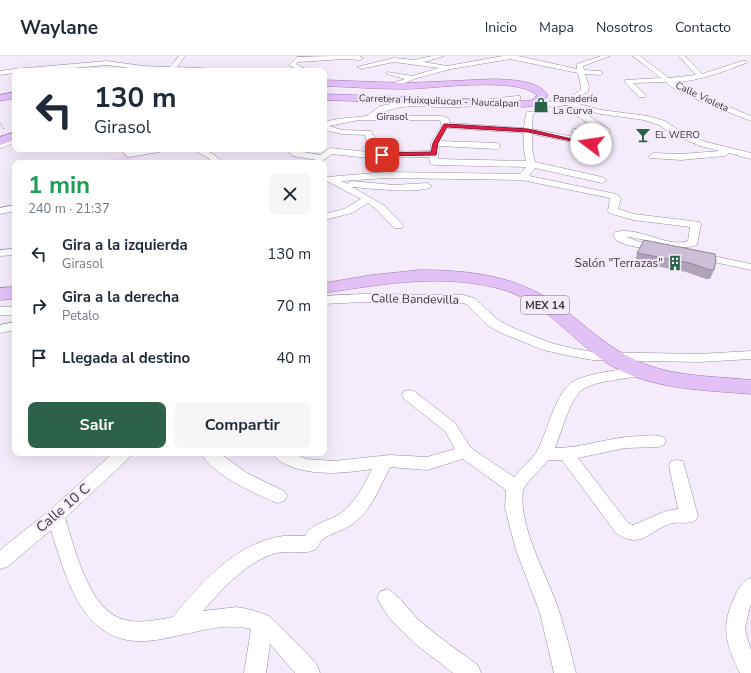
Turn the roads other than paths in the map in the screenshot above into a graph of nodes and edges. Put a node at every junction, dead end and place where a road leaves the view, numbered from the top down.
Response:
1 (182, 56) edge
2 (441, 56) edge
3 (510, 56) edge
4 (607, 56) edge
5 (636, 56) edge
6 (682, 56) edge
7 (738, 56) edge
8 (298, 58) edge
9 (360, 58) dead end
10 (192, 61) dead end
11 (414, 62) junction
12 (744, 62) junction
13 (360, 67) dead end
14 (450, 67) junction
15 (62, 68) edge
16 (173, 68) joint
17 (186, 68) edge
18 (299, 68) edge
19 (751, 68) edge
20 (580, 72) junction
21 (389, 73) dead end
22 (600, 73) dead end
23 (701, 77) junction
24 (412, 78) junction
25 (669, 81) junction
26 (327, 83) edge
27 (393, 86) junction
28 (642, 95) dead end
29 (12, 96) edge
30 (327, 97) edge
31 (0, 98) edge
32 (517, 98) dead end
33 (468, 103) junction
34 (535, 103) junction
35 (569, 104) junction
36 (721, 106) junction
37 (743, 108) dead end
38 (530, 114) dead end
39 (371, 118) junction
40 (751, 118) edge
41 (327, 125) edge
42 (446, 125) junction
43 (327, 127) edge
44 (528, 130) junction
45 (563, 137) junction
46 (12, 139) edge
47 (12, 140) edge
48 (0, 141) edge
49 (435, 143) junction
50 (591, 144) dead end
51 (0, 146) edge
52 (372, 146) dead end
53 (497, 146) dead end
54 (726, 151) junction
55 (127, 152) edge
56 (141, 152) edge
57 (202, 152) edge
58 (290, 152) edge
59 (294, 152) edge
60 (653, 156) dead end
61 (751, 156) edge
62 (434, 158) junction
63 (214, 160) edge
64 (302, 160) edge
65 (530, 164) junction
66 (523, 176) junction
67 (330, 180) edge
68 (602, 180) dead end
69 (427, 186) dead end
70 (368, 199) junction
71 (12, 209) edge
72 (0, 211) edge
73 (327, 216) edge
74 (398, 226) dead end
75 (12, 252) edge
76 (0, 253) edge
77 (751, 267) edge
78 (327, 288) edge
79 (12, 293) edge
80 (0, 294) edge
81 (327, 300) edge
82 (0, 311) edge
83 (12, 311) edge
84 (12, 327) edge
85 (0, 329) edge
86 (751, 355) edge
87 (611, 356) junction
88 (643, 371) junction
89 (751, 387) edge
90 (409, 395) dead end
91 (658, 441) dead end
92 (466, 452) junction
93 (544, 454) junction
94 (566, 454) junction
95 (121, 456) edge
96 (211, 456) edge
97 (285, 456) edge
98 (384, 462) junction
99 (677, 466) dead end
100 (515, 487) junction
101 (278, 496) dead end
102 (55, 516) junction
103 (0, 561) edge
104 (751, 587) edge
105 (387, 598) dead end
106 (262, 623) junction
107 (180, 625) junction
108 (255, 673) edge
109 (309, 673) edge
110 (470, 673) edge
111 (565, 673) edge
112 (751, 673) edge

1 - 16 street
2 - 11 street
3 - 14 street
3 - 20 street
4 - 20 street
5 - 25 street, Calle Violeta
6 - 23 street
7 - 12 street
8 - 9 street
8 - 18 street
10 - 17 street
11 - 13 street
11 - 14 street
12 - 19 street
12 - 23 street
14 - 24 street
15 - 16 street
20 - 22 street
20 - 35 street
21 - 24 street
23 - 25 street
24 - 27 street
25 - 28 street
25 - 36 street, Calle Violeta
26 - 27 main road, Carretera Huixquilucan - Naucalpan
27 - 34 main road, Carretera Huixquilucan - Naucalpan
29 - 31 main road
30 - 33 main road, Carretera Huixquilucan - Naucalpan
32 - 33 street, Girasol
33 - 34 main road, Carretera Huixquilucan - Naucalpan
33 - 39 street, Girasol
34 - 35 street
35 - 45 street
35 - 54 street
36 - 37 street
36 - 40 street, Calle Violeta
38 - 44 street
39 - 41 street
39 - 42 street, Girasol
42 - 44 street
42 - 49 street
43 - 52 street
44 - 45 street
44 - 65 street
45 - 50 street
46 - 48 main road
47 - 51 street
49 - 53 street
49 - 62 street
54 - 60 street
54 - 61 street
55 - 56 street
57 - 63 street
58 - 64 street
59 - 62 street
62 - 65 street
65 - 66 street
65 - 68 street
66 - 67 street
66 - 77 street
67 - 69 street
67 - 70 street
70 - 73 street
70 - 74 street
71 - 72 street
75 - 76 street
78 - 87 main road, MEX 14
79 - 80 main road
81 - 87 street, Calle Bandevilla
82 - 83 street
84 - 85 street
86 - 87 street, Calle Bandevilla
87 - 88 main road, MEX 14
88 - 89 main road, MEX 14
88 - 93 street
90 - 92 street
91 - 94 street
92 - 98 street
92 - 100 street
93 - 94 street
93 - 100 street
94 - 99 street
95 - 102 street, Calle 10 C
96 - 101 street
97 - 98 street
98 - 107 street
100 - 111 street
102 - 103 street, Calle 10 C
102 - 107 street
104 - 112 street
105 - 110 street
106 - 107 street
106 - 108 street
106 - 109 street

